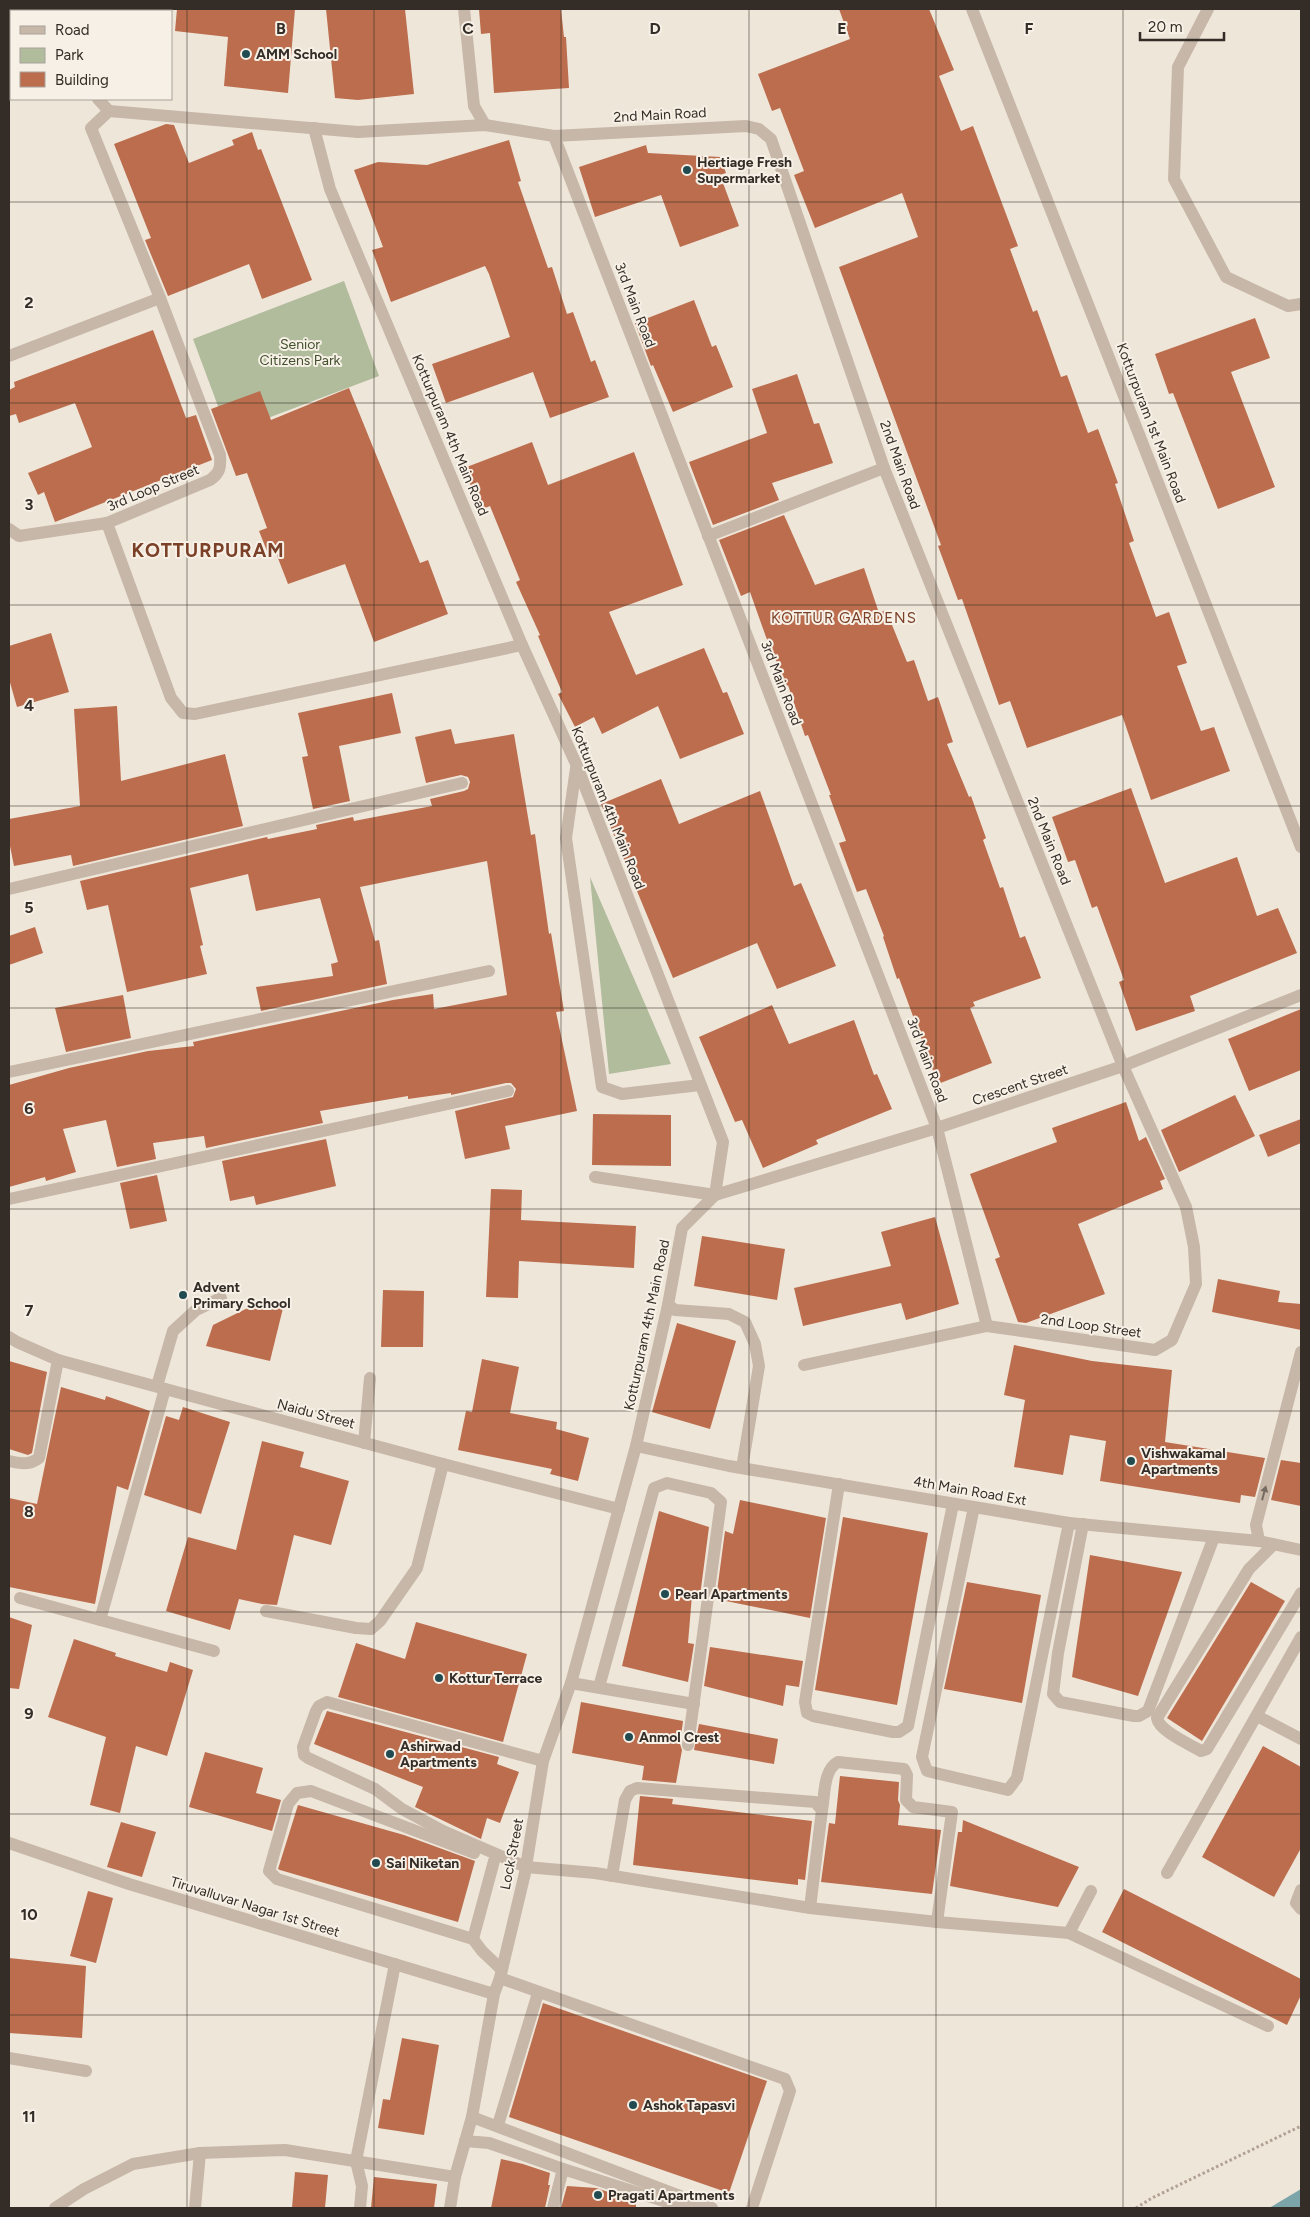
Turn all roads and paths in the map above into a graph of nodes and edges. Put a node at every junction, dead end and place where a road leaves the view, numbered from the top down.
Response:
1 (464, 9) edge
2 (972, 9) edge
3 (1208, 9) edge
4 (99, 100) edge
5 (109, 111) junction
6 (485, 124) junction
7 (314, 128) junction
8 (554, 136) junction
9 (160, 298) junction
10 (1301, 304) edge
11 (9, 356) edge
12 (884, 468) junction
13 (107, 523) junction
14 (9, 529) edge
15 (708, 536) junction
16 (522, 645) junction
17 (577, 766) junction
18 (462, 783) dead end
19 (1301, 847) edge
20 (9, 889) edge
21 (489, 971) dead end
22 (1301, 995) edge
23 (1123, 1066) junction
24 (9, 1072) edge
25 (700, 1085) junction
26 (508, 1091) dead end
27 (937, 1128) junction
28 (595, 1176) dead end
29 (715, 1195) junction
30 (9, 1198) edge
31 (221, 1298) dead end
32 (668, 1305) junction
33 (987, 1326) junction
34 (9, 1337) edge
35 (1301, 1352) edge
36 (58, 1360) junction
37 (804, 1365) dead end
38 (370, 1378) dead end
39 (161, 1388) junction
40 (364, 1443) junction
41 (636, 1446) junction
42 (9, 1461) edge
43 (443, 1464) junction
44 (742, 1468) junction
45 (839, 1484) junction
46 (953, 1504) junction
47 (974, 1507) junction
48 (619, 1509) junction
49 (1068, 1523) junction
50 (1083, 1524) junction
51 (1214, 1536) junction
52 (1259, 1541) junction
53 (1273, 1544) junction
54 (1301, 1550) edge
55 (1301, 1593) edge
56 (20, 1598) dead end
57 (266, 1611) dead end
58 (100, 1620) junction
59 (1301, 1637) edge
60 (214, 1651) dead end
61 (571, 1683) junction
62 (599, 1687) junction
63 (694, 1704) junction
64 (1257, 1716) junction
65 (1301, 1739) edge
66 (688, 1745) dead end
67 (543, 1761) junction
68 (822, 1810) junction
69 (9, 1843) edge
70 (494, 1861) junction
71 (526, 1870) junction
72 (1167, 1872) dead end
73 (612, 1876) junction
74 (1091, 1890) dead end
75 (1301, 1890) edge
76 (810, 1908) junction
77 (1301, 1909) edge
78 (937, 1922) junction
79 (1069, 1933) junction
80 (473, 1939) junction
81 (395, 1964) junction
82 (501, 1973) junction
83 (538, 1992) junction
84 (494, 1994) junction
85 (1268, 2026) dead end
86 (9, 2058) edge
87 (86, 2071) dead end
88 (472, 2116) junction
89 (498, 2125) junction
90 (1301, 2126) edge
91 (465, 2141) junction
92 (200, 2153) junction
93 (356, 2161) junction
94 (563, 2169) junction
95 (455, 2178) junction
96 (55, 2208) edge
97 (196, 2208) edge
98 (360, 2208) edge
99 (450, 2208) edge
100 (553, 2208) edge
101 (686, 2208) edge
102 (712, 2208) edge
103 (752, 2208) edge
104 (1136, 2208) edge

1 - 6 street
2 - 19 street, Kotturpuram 1st Main Road
3 - 10 street
4 - 5 street
5 - 7 street
5 - 9 street, 3rd Loop Street
6 - 7 street, 2nd Main Road
6 - 8 street, 2nd Main Road
7 - 16 street, Kotturpuram 4th Main Road
8 - 12 street, 2nd Main Road
8 - 15 street, 3rd Main Road
9 - 11 street
9 - 13 street, 3rd Loop Street
12 - 15 street
12 - 23 street, 2nd Main Road
13 - 14 street
13 - 16 street, 3rd Loop Street
15 - 27 street, 3rd Main Road
16 - 17 street, Kotturpuram 4th Main Road
17 - 25 street, Kotturpuram 4th Main Road
17 - 25 street
18 - 20 street
21 - 24 street
22 - 23 street, Crescent Street
23 - 27 street, Crescent Street
23 - 33 street, 2nd Loop Street
25 - 29 street, Kotturpuram 4th Main Road
26 - 30 street
27 - 29 street, Crescent Street
27 - 33 street, 3rd Main Road
28 - 29 street
29 - 32 street, Kotturpuram 4th Main Road
31 - 39 street
32 - 41 street, Kotturpuram 4th Main Road
32 - 44 street
33 - 37 street, 2nd Loop Street
34 - 36 street, Naidu Street
52 -> 35 street
36 - 39 street, Naidu Street
36 - 42 street
38 - 40 street
39 - 40 street, Naidu Street
39 - 58 street
40 - 43 street, Naidu Street
41 - 44 street, 4th Main Road Ext
41 - 48 street, Kotturpuram 4th Main Road
43 - 48 street, Naidu Street
43 - 57 street
44 - 45 street, 4th Main Road Ext
45 - 46 street, 4th Main Road Ext
45 - 46 street
46 - 47 street, 4th Main Road Ext
47 - 49 street, 4th Main Road Ext
47 - 49 street
48 - 61 street, Lock Street
49 - 50 street, 4th Main Road Ext
50 - 51 street, 4th Main Road Ext
50 - 51 street
51 - 52 street, 4th Main Road Ext
52 - 53 street, 4th Main Road Ext
53 - 54 street, 4th Main Road Ext
53 - 55 street
56 - 58 street
58 - 60 street
59 - 64 street
61 - 62 street
61 - 67 street, Lock Street
62 - 63 street
62 - 63 street
63 - 66 street
64 - 65 street
64 - 72 street
67 - 71 street, Lock Street
67 - 71 street
68 - 73 street
68 - 76 street
68 - 78 street
69 - 81 street, Tiruvalluvar Nagar 1st Street
70 - 71 street
70 - 80 street
70 - 80 street
71 - 73 street
71 - 82 street, Lock Street
73 - 76 street
74 - 79 street
75 - 77 street
76 - 78 street
78 - 79 street
79 - 85 street
80 - 82 street
81 - 84 street, Tiruvalluvar Nagar 1st Street
81 - 93 street
82 - 83 street
82 - 84 street, Lock Street
83 - 89 street
83 - 103 street
84 - 88 street, Lock Street
86 - 87 street
88 - 89 street
88 - 91 street, Lock Street
89 - 102 street
90 - 104 path
91 - 94 street
91 - 95 street, Lock Street
92 - 93 street
92 - 96 street
92 - 97 street
93 - 95 street
93 - 98 street
94 - 100 street
94 - 101 street
95 - 99 street, Lock Street

